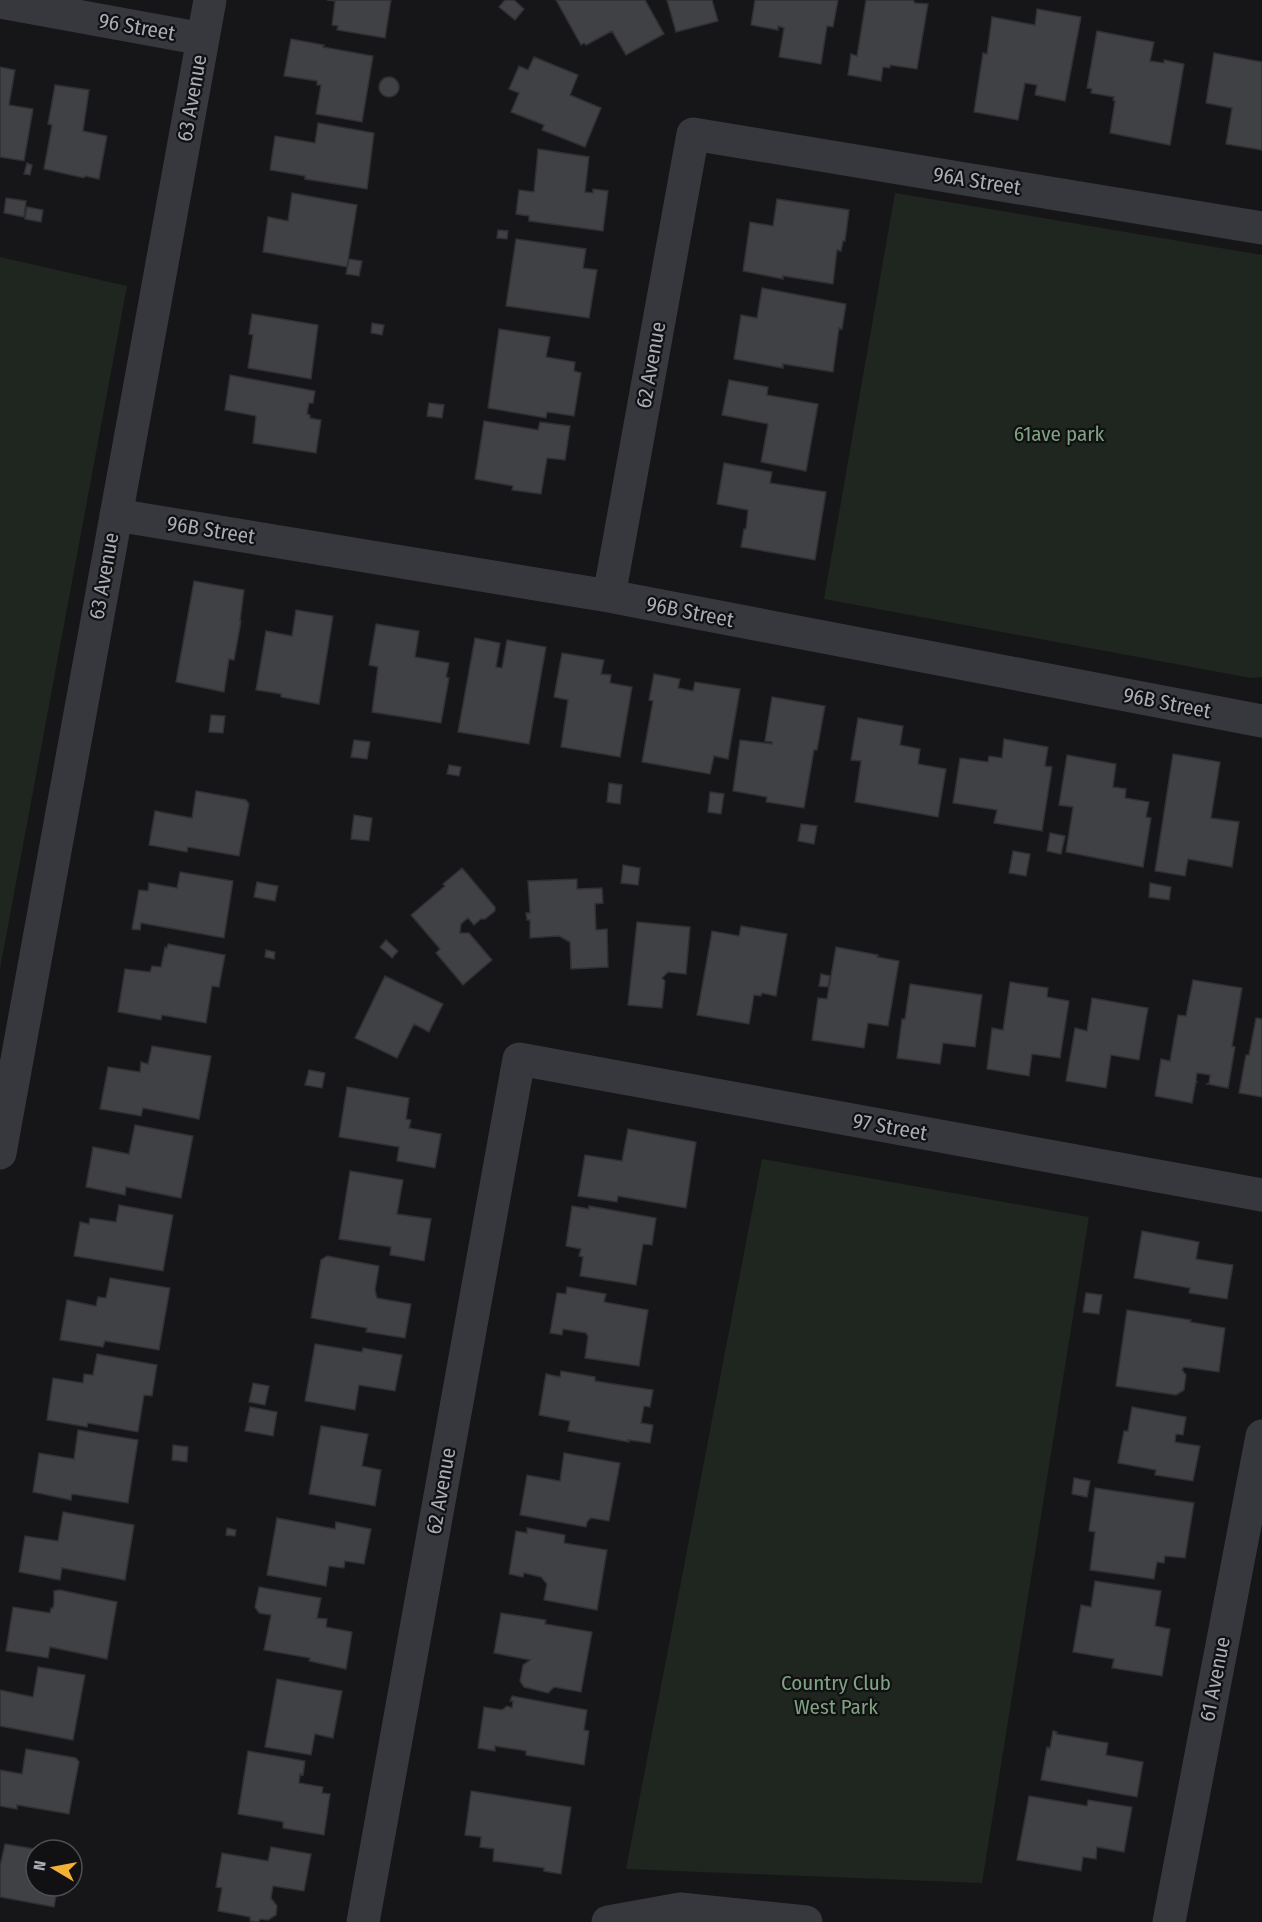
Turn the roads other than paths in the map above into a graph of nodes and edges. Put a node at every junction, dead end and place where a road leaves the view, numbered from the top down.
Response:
1 (210, 0) edge
2 (0, 3) edge
3 (203, 39) junction
4 (693, 134) joint
5 (1262, 228) edge
6 (116, 514) junction
7 (609, 596) junction
8 (1262, 721) edge
9 (519, 1059) joint
10 (0, 1153) edge
11 (1262, 1195) edge
12 (1262, 1436) edge
13 (363, 1922) edge
14 (608, 1922) edge
15 (806, 1922) edge
16 (1169, 1922) edge

1 - 3 street, 63 Avenue
2 - 3 street, 96 Street
3 - 6 street, 63 Avenue
4 - 5 street, 96A Street
4 - 7 street, 62 Avenue
6 - 7 street, 96B Street
6 - 10 street, 63 Avenue
7 - 8 street, 96B Street
9 - 11 street, 97 Street
9 - 13 street, 62 Avenue
12 - 16 street, 61 Avenue
14 - 15 street

